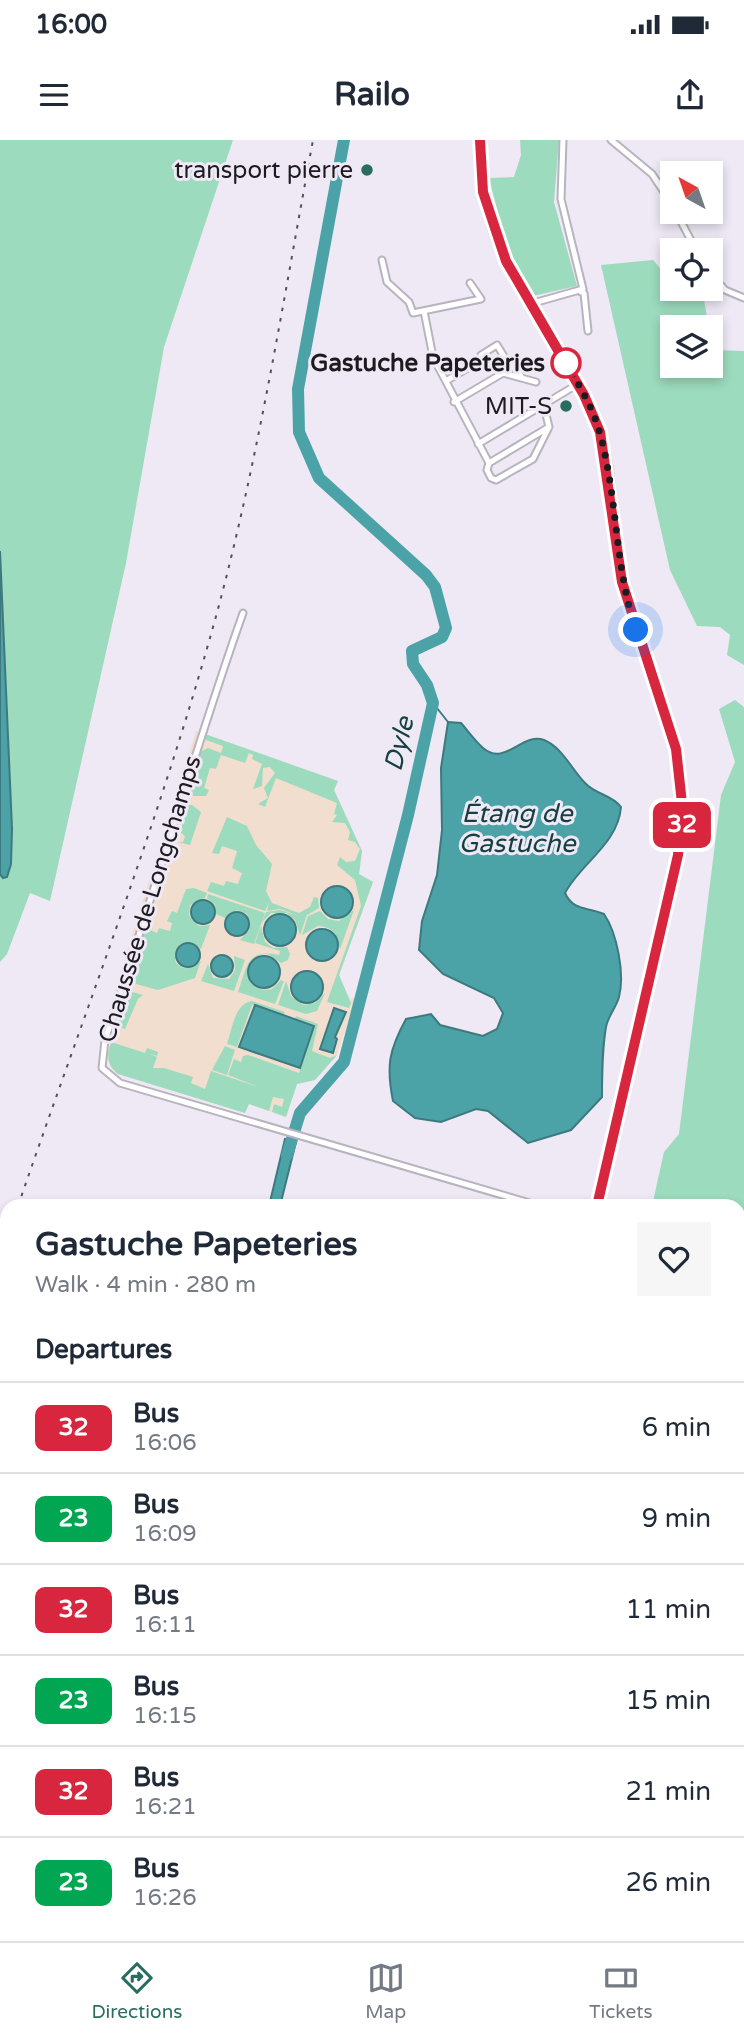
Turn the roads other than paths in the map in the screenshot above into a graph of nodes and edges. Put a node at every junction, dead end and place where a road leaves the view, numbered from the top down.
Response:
1 (480, 140) edge
2 (563, 140) edge
3 (611, 140) edge
4 (660, 186) edge
5 (382, 260) dead end
6 (470, 283) dead end
7 (723, 288) edge
8 (581, 292) junction
9 (744, 298) edge
10 (530, 304) junction
11 (424, 311) junction
12 (588, 331) dead end
13 (522, 378) junction
14 (446, 381) junction
15 (536, 383) dead end
16 (578, 384) junction
17 (454, 402) junction
18 (544, 405) junction
19 (549, 427) junction
20 (478, 444) junction
21 (489, 463) junction
22 (243, 613) dead end
23 (516, 1199) edge
24 (599, 1199) edge

1 - 10 main road
2 - 8 street
3 - 4 street
5 - 11 street
6 - 11 street
7 - 9 street
8 - 10 street
8 - 12 street
10 - 16 main road
11 - 14 street
13 - 14 street
13 - 15 street
13 - 17 street
14 - 17 street
16 - 18 street
16 - 24 main road
17 - 20 street
18 - 19 street
18 - 20 street
19 - 21 street
19 - 21 street
20 - 21 street
22 - 23 street, Chaussée de Longchamps

